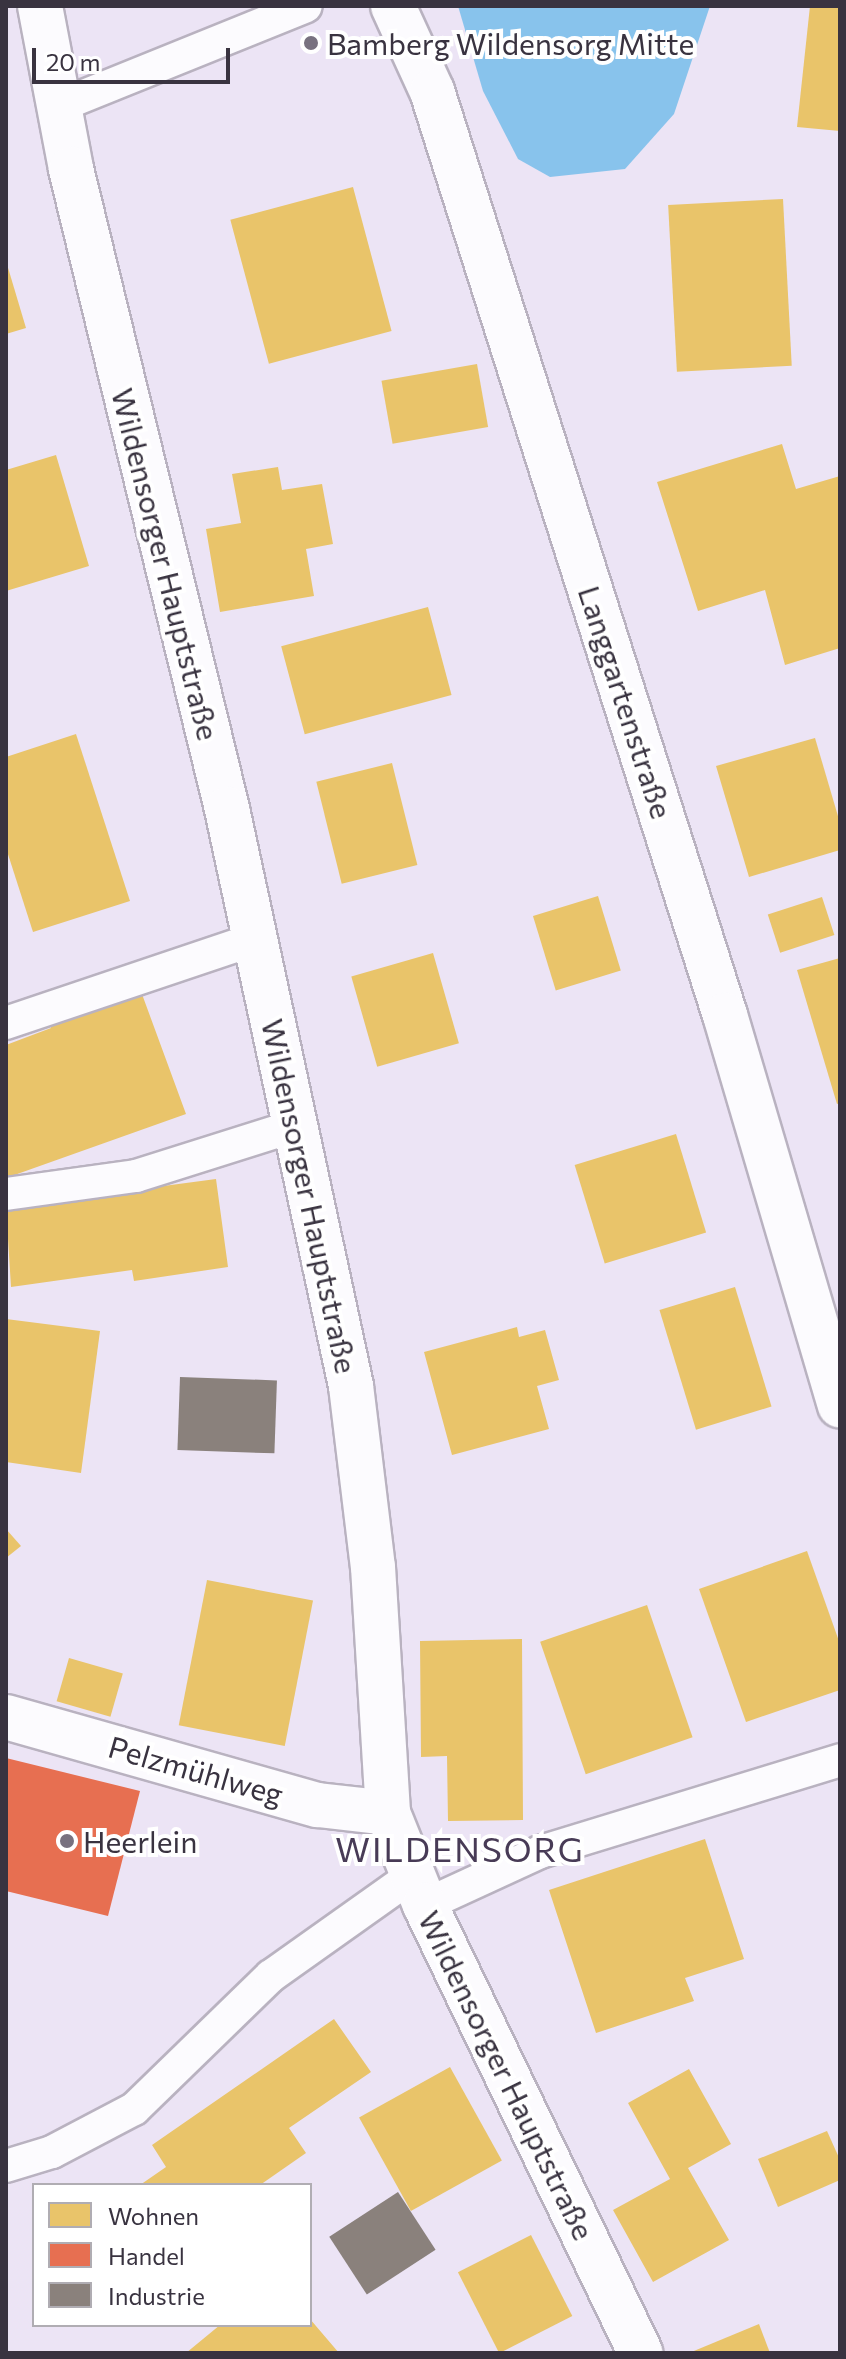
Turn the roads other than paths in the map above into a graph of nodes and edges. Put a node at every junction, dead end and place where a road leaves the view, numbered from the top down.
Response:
1 (40, 6) edge
2 (306, 6) edge
3 (393, 6) edge
4 (59, 106) junction
5 (255, 939) junction
6 (6, 1023) edge
7 (295, 1126) junction
8 (6, 1194) edge
9 (840, 1405) edge
10 (6, 1717) edge
11 (840, 1760) edge
12 (388, 1813) junction
13 (419, 1890) junction
14 (6, 2166) edge
15 (641, 2353) edge

1 - 4 street, Wildensorger Hauptstraße
2 - 4 lane
3 - 9 street, Langgartenstraße
4 - 5 street, Wildensorger Hauptstraße
5 - 6 lane
5 - 7 street, Wildensorger Hauptstraße
7 - 8 lane
7 - 12 street, Wildensorger Hauptstraße
10 - 12 street, Pelzmühlweg
11 - 13 lane
12 - 13 street, Wildensorger Hauptstraße
13 - 14 lane
13 - 15 street, Wildensorger Hauptstraße

